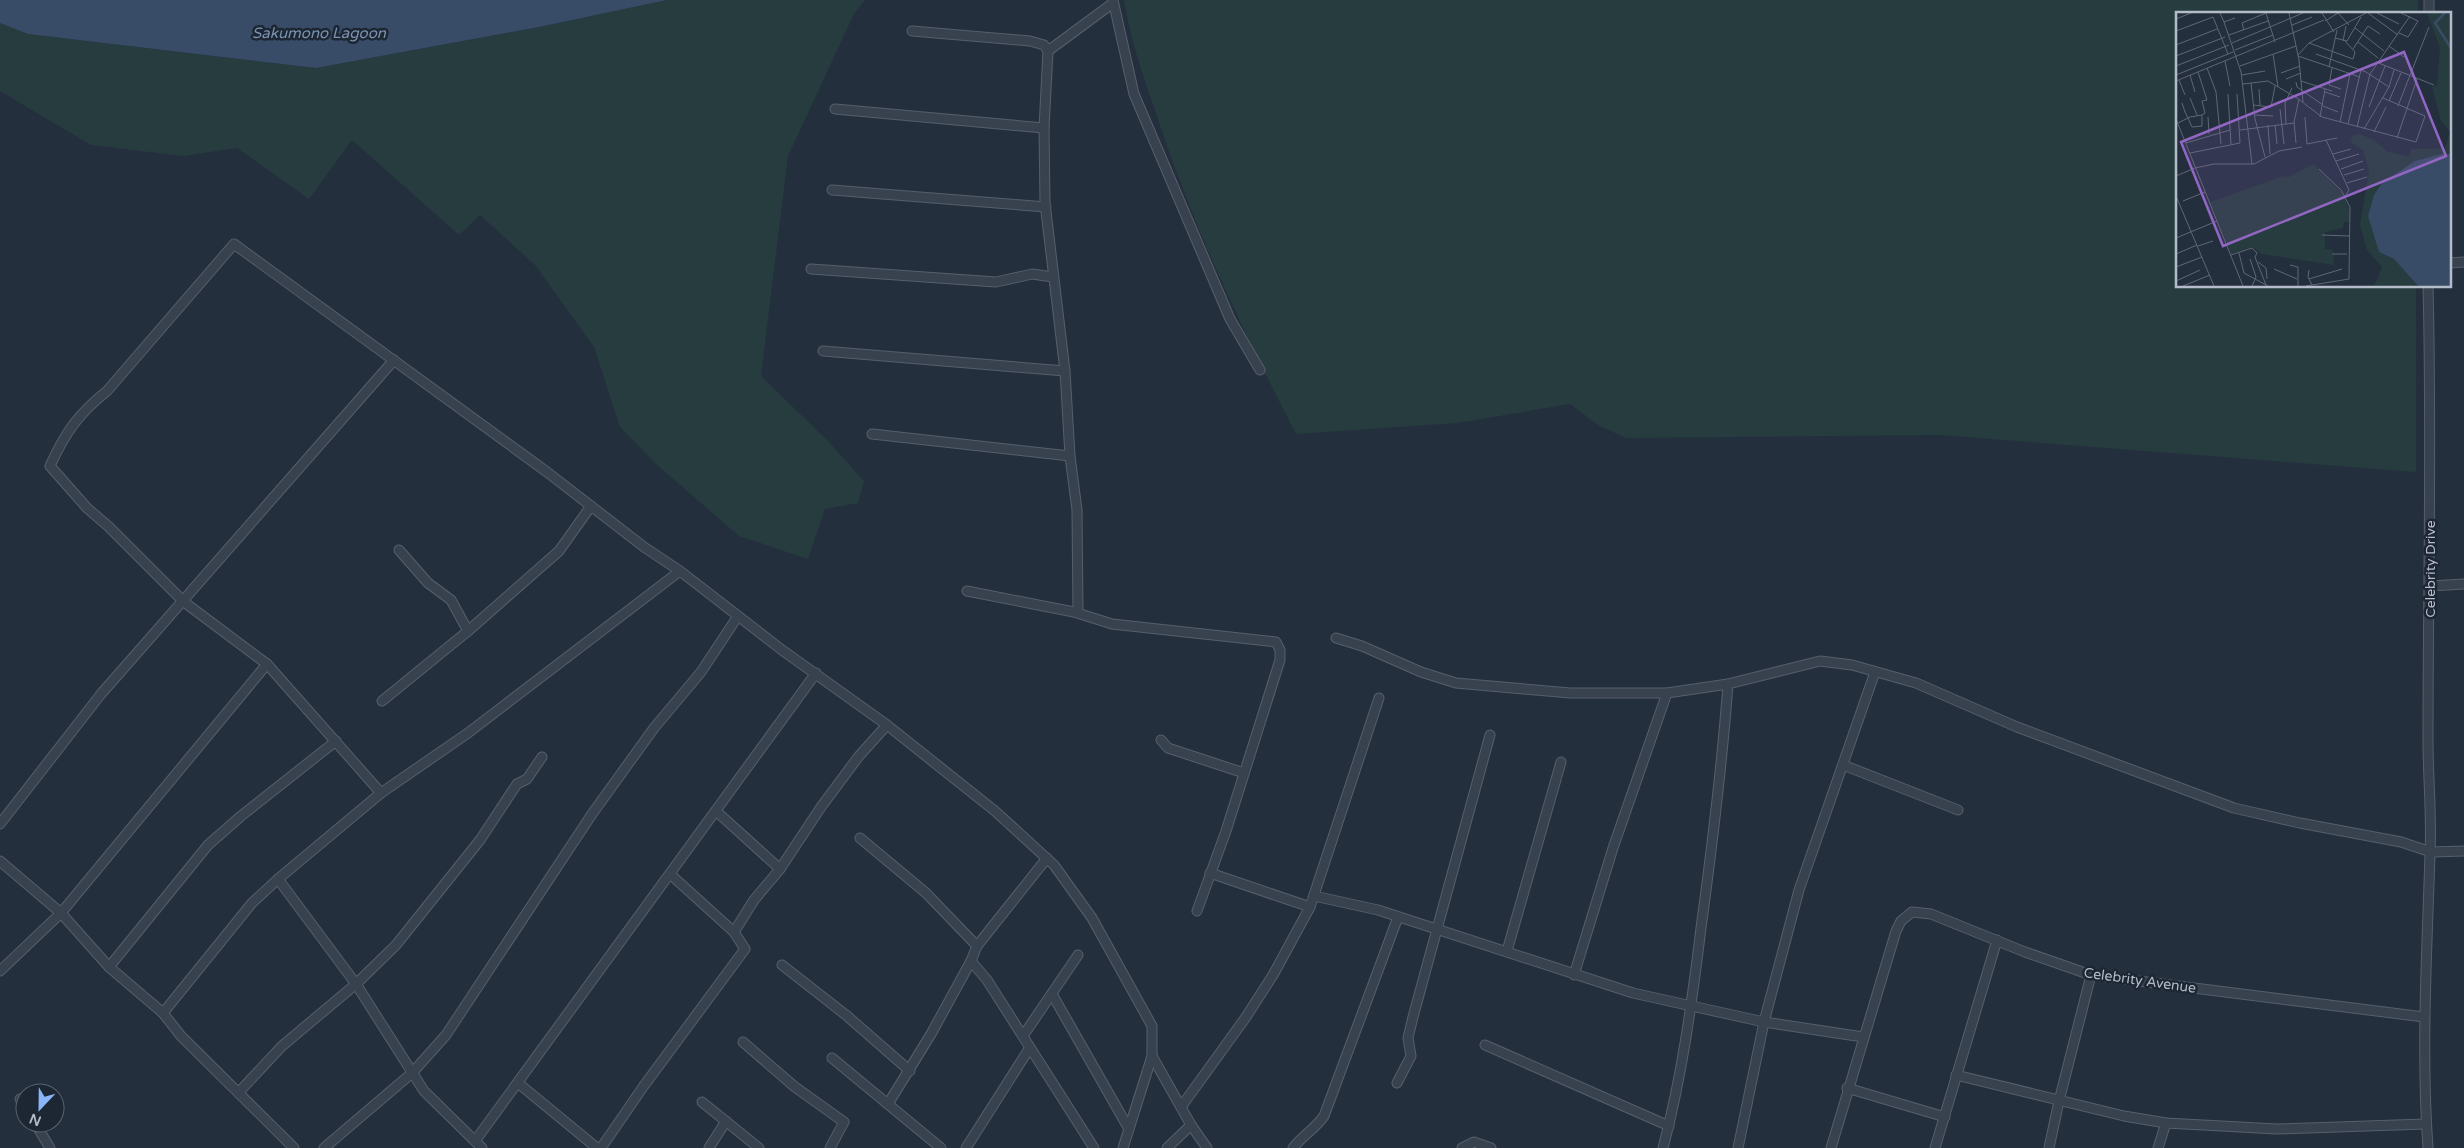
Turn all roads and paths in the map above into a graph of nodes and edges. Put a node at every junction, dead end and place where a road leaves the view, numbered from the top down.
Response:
1 (1113, 1) edge
2 (912, 30) dead end
3 (1048, 51) junction
4 (835, 109) dead end
5 (1044, 128) junction
6 (832, 190) dead end
7 (1046, 207) junction
8 (811, 269) dead end
9 (1053, 277) junction
10 (2428, 288) edge
11 (823, 351) dead end
12 (394, 360) junction
13 (1260, 370) dead end
14 (1065, 371) junction
15 (872, 434) dead end
16 (1070, 456) junction
17 (591, 506) junction
18 (399, 550) dead end
19 (680, 571) junction
20 (2464, 584) edge
21 (2430, 586) junction
22 (967, 590) dead end
23 (184, 602) junction
24 (1078, 614) junction
25 (738, 616) junction
26 (468, 631) junction
27 (1336, 638) dead end
28 (267, 664) junction
29 (1875, 672) junction
30 (816, 673) junction
31 (1728, 684) junction
32 (1667, 693) junction
33 (1379, 698) dead end
34 (382, 700) dead end
35 (887, 725) junction
36 (1490, 735) dead end
37 (1161, 740) dead end
38 (336, 741) junction
39 (542, 757) dead end
40 (1561, 762) dead end
41 (1843, 765) junction
42 (1244, 773) junction
43 (381, 793) junction
44 (1958, 810) dead end
45 (716, 811) junction
46 (0, 824) edge
47 (860, 838) dead end
48 (2464, 851) edge
49 (2430, 852) junction
50 (1047, 858) junction
51 (0, 861) edge
52 (780, 870) junction
53 (1210, 873) junction
54 (670, 874) junction
55 (278, 879) junction
56 (1314, 896) junction
57 (1310, 907) junction
58 (1197, 911) dead end
59 (61, 912) junction
60 (1398, 917) junction
61 (1438, 930) junction
62 (734, 932) junction
63 (1997, 940) junction
64 (977, 946) junction
65 (1507, 952) junction
66 (1078, 955) dead end
67 (971, 960) junction
68 (782, 965) dead end
69 (109, 967) junction
70 (0, 970) edge
71 (1574, 975) junction
72 (2091, 975) junction
73 (356, 984) junction
74 (1052, 994) junction
75 (1691, 1006) junction
76 (163, 1012) junction
77 (2424, 1016) junction
78 (1764, 1022) junction
79 (1023, 1036) junction
80 (1863, 1037) junction
81 (743, 1042) dead end
82 (1486, 1045) dead end
83 (1029, 1049) junction
84 (1152, 1056) junction
85 (832, 1058) dead end
86 (910, 1071) junction
87 (412, 1072) junction
88 (1956, 1075) junction
89 (518, 1083) junction
90 (1397, 1083) dead end
91 (1847, 1088) junction
92 (239, 1092) junction
93 (2059, 1101) junction
94 (702, 1102) dead end
95 (888, 1104) junction
96 (1181, 1107) junction
97 (1945, 1116) junction
98 (726, 1121) junction
99 (2166, 1123) junction
100 (2425, 1124) junction
101 (1191, 1126) junction
102 (1669, 1126) junction
103 (1128, 1129) junction
104 (41, 1133) edge
105 (479, 1145) edge
106 (50, 1148) edge
107 (294, 1148) edge
108 (324, 1148) edge
109 (597, 1148) edge
110 (601, 1148) edge
111 (709, 1148) edge
112 (759, 1148) edge
113 (830, 1148) edge
114 (941, 1148) edge
115 (966, 1148) edge
116 (1094, 1148) edge
117 (1123, 1148) edge
118 (1167, 1148) edge
119 (1207, 1148) edge
120 (1292, 1148) edge
121 (1462, 1148) edge
122 (1491, 1148) edge
123 (1663, 1148) edge
124 (1738, 1148) edge
125 (1831, 1148) edge
126 (1935, 1148) edge
127 (2049, 1148) edge
128 (2158, 1148) edge
129 (2428, 1148) edge

1 - 3 street
1 - 13 street
2 - 3 street
3 - 5 street
4 - 5 street
5 - 7 street
6 - 7 street
7 - 9 street
8 - 9 street
9 - 14 street
10 - 21 street, Celebrity Drive
11 - 14 street
12 - 17 street
12 - 23 street
12 - 23 street
14 - 16 street
15 - 16 street
16 - 24 street
17 - 19 street
17 - 26 street
18 - 26 street
19 - 25 street
19 - 43 street
20 - 21 street
21 - 49 street, Celebrity Drive
22 - 24 street
23 - 28 street
23 - 46 street
24 - 42 street
25 - 30 street
25 - 87 street
26 - 34 street
27 - 32 street
28 - 38 street
28 - 59 street
29 - 31 street
29 - 41 street
29 - 49 street
30 - 35 street
30 - 45 street
31 - 32 street
31 - 75 street
32 - 71 street
33 - 56 street
35 - 50 street
35 - 52 street
36 - 61 street
37 - 42 street
38 - 43 street
38 - 69 street
39 - 73 street
40 - 65 street
41 - 44 street
41 - 78 street
42 - 53 street
43 - 55 street
45 - 52 street
45 - 54 street
47 - 64 street
48 - 49 street
49 - 77 street, Celebrity Drive
50 - 64 street
50 - 84 street
51 - 59 street
52 - 62 street
53 - 57 street
53 - 58 street
54 - 62 street
54 - 89 street
55 - 73 street
55 - 76 street
56 - 57 street
56 - 60 street
57 - 96 street
59 - 69 street
59 - 70 street
60 - 61 street
60 - 120 street
61 - 65 street
61 - 90 street
62 - 110 street
63 - 72 street, Celebrity Avenue
63 - 80 street, Celebrity Avenue
63 - 88 street
64 - 67 street
65 - 71 street
66 - 74 street
67 - 79 street
67 - 86 street
68 - 86 street
69 - 76 street
71 - 75 street
72 - 77 street, Celebrity Avenue
72 - 93 street
73 - 87 street
73 - 92 street
74 - 79 street
74 - 103 street
75 - 78 street
75 - 102 street
76 - 92 street
77 - 100 street, Celebrity Drive
78 - 80 street
78 - 124 street
79 - 83 street
80 - 91 street
81 - 113 street
82 - 102 street
83 - 115 street
83 - 116 street
84 - 96 street
84 - 103 street
85 - 95 street
86 - 95 street
87 - 105 street
87 - 108 street
88 - 93 street
88 - 97 street
89 - 105 street
89 - 109 street
91 - 97 street
91 - 125 street
92 - 107 street
93 - 99 street
93 - 127 street
94 - 98 street
95 - 114 street
96 - 101 street
97 - 126 street
98 - 111 street
98 - 112 street
99 - 100 street
99 - 128 street
100 - 129 street, Celebrity Drive
101 - 118 street
101 - 119 street
102 - 123 street
103 - 117 street
104 - 106 street
121 - 122 street

